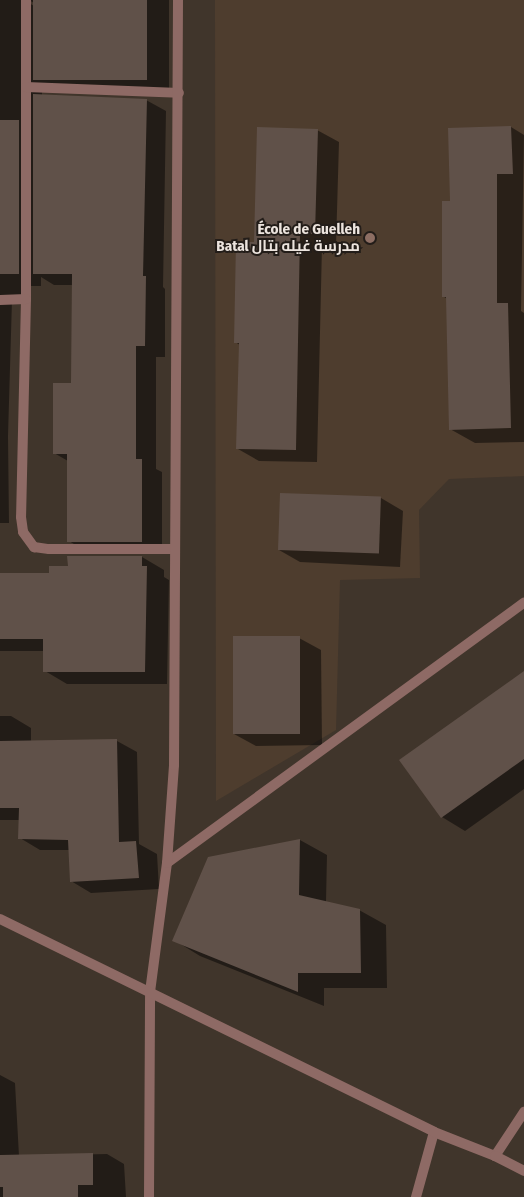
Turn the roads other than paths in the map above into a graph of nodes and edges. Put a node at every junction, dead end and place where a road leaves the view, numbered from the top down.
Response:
1 (26, 0) edge
2 (178, 0) edge
3 (26, 87) junction
4 (179, 93) junction
5 (26, 299) junction
6 (0, 300) edge
7 (174, 549) junction
8 (524, 603) edge
9 (167, 862) junction
10 (0, 918) edge
11 (150, 992) junction
12 (524, 1112) edge
13 (434, 1132) junction
14 (495, 1156) junction
15 (524, 1172) edge
16 (149, 1197) edge
17 (416, 1197) edge

1 - 3 street
2 - 4 street
3 - 4 street
3 - 5 street
4 - 7 street
5 - 6 street
5 - 7 street
7 - 9 street
8 - 9 street
9 - 11 street
10 - 11 street
11 - 13 street
11 - 16 street
12 - 14 street
13 - 14 street
13 - 17 street
14 - 15 street

